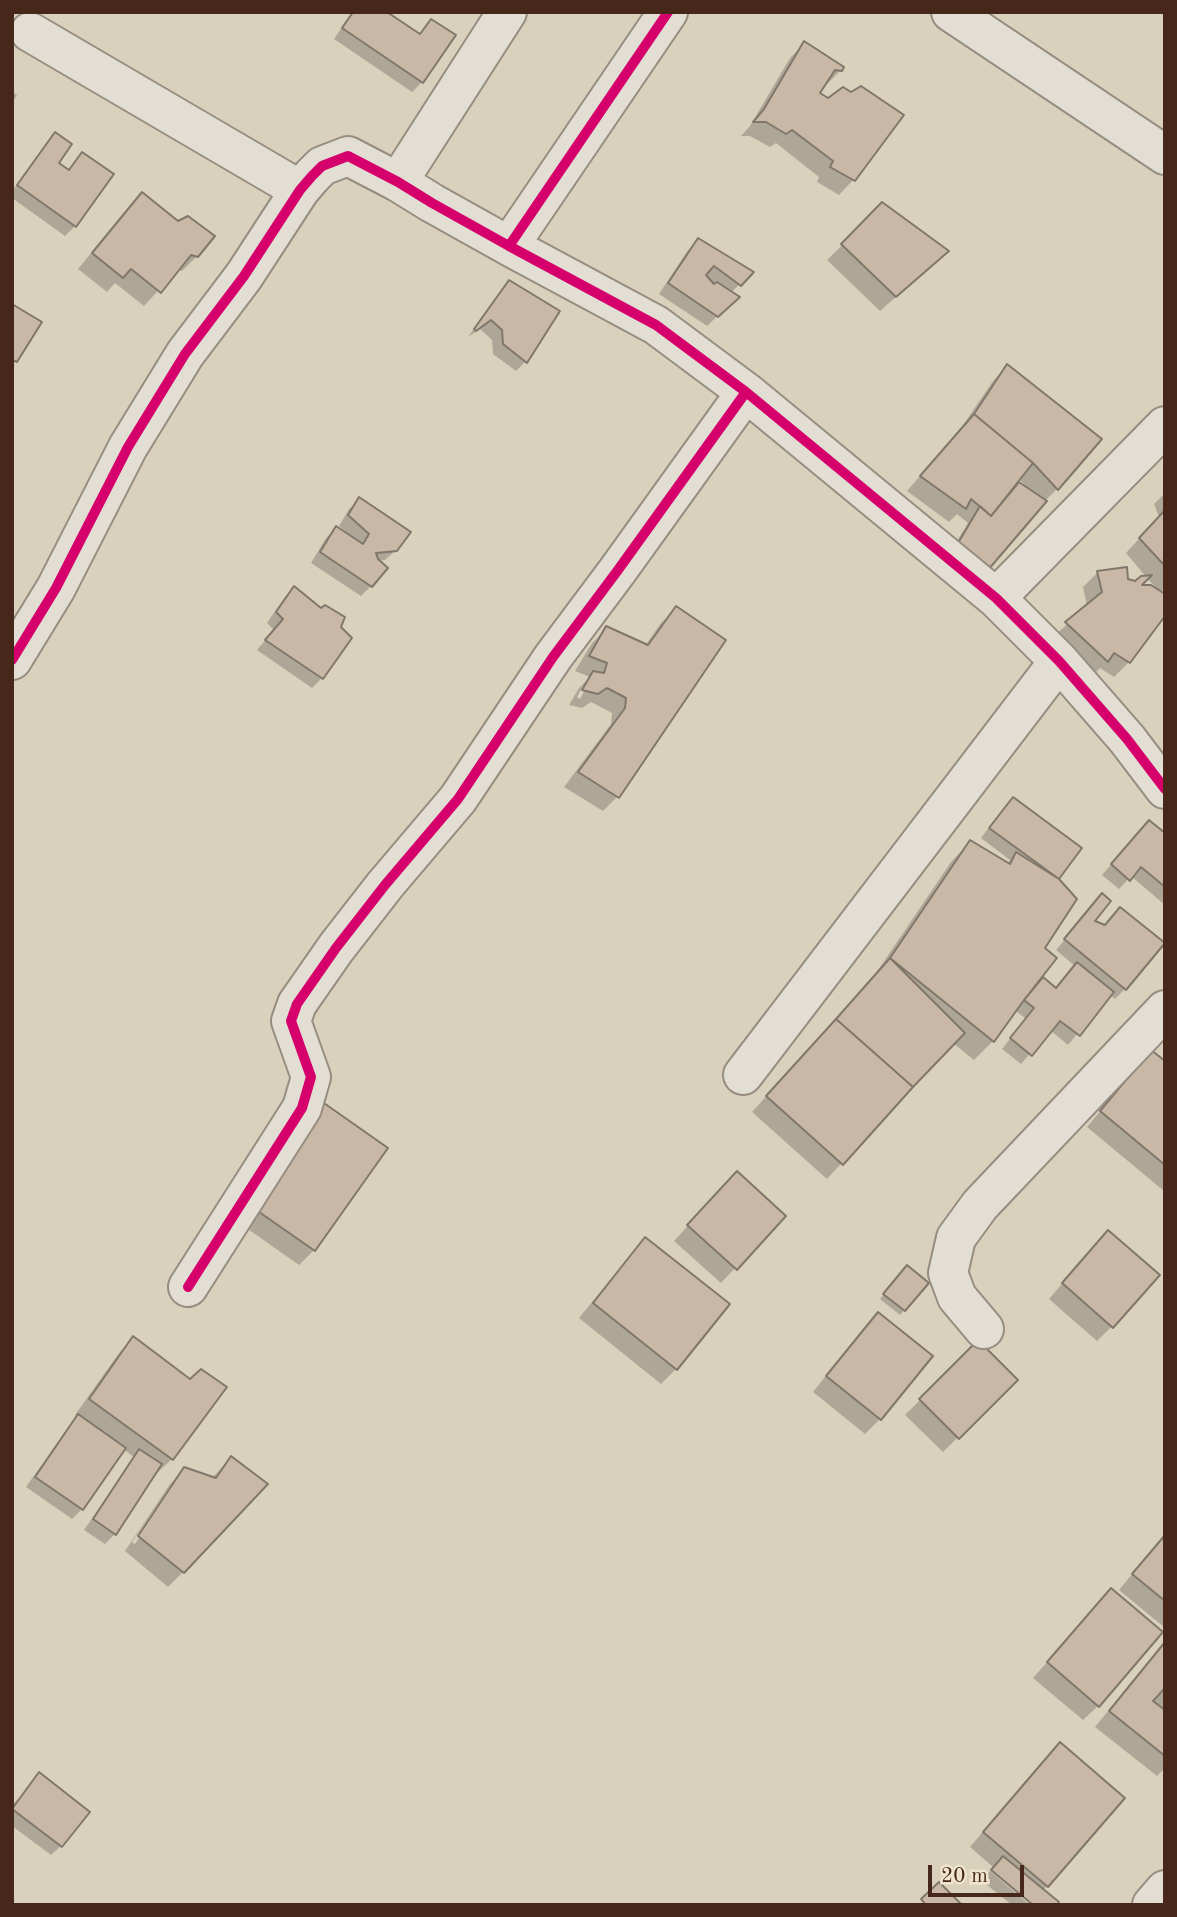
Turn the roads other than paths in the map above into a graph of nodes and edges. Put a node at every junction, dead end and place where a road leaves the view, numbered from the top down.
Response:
1 (507, 12) edge
2 (668, 12) edge
3 (951, 12) edge
4 (30, 32) dead end
5 (1165, 155) edge
6 (398, 182) junction
7 (300, 190) junction
8 (509, 246) junction
9 (746, 391) junction
10 (1165, 426) edge
11 (996, 598) junction
12 (12, 660) edge
13 (1059, 661) junction
14 (1165, 789) edge
15 (1165, 1010) edge
16 (743, 1075) dead end
17 (188, 1287) dead end
18 (984, 1329) dead end
19 (1165, 1889) edge
20 (1152, 1905) edge

1 - 6 street
2 - 8 street
3 - 5 street
4 - 7 street
6 - 7 street
6 - 8 street
7 - 12 street
8 - 9 street
9 - 11 street
9 - 17 street
10 - 11 street
11 - 13 street
13 - 14 street
13 - 16 street
15 - 18 street
19 - 20 street

